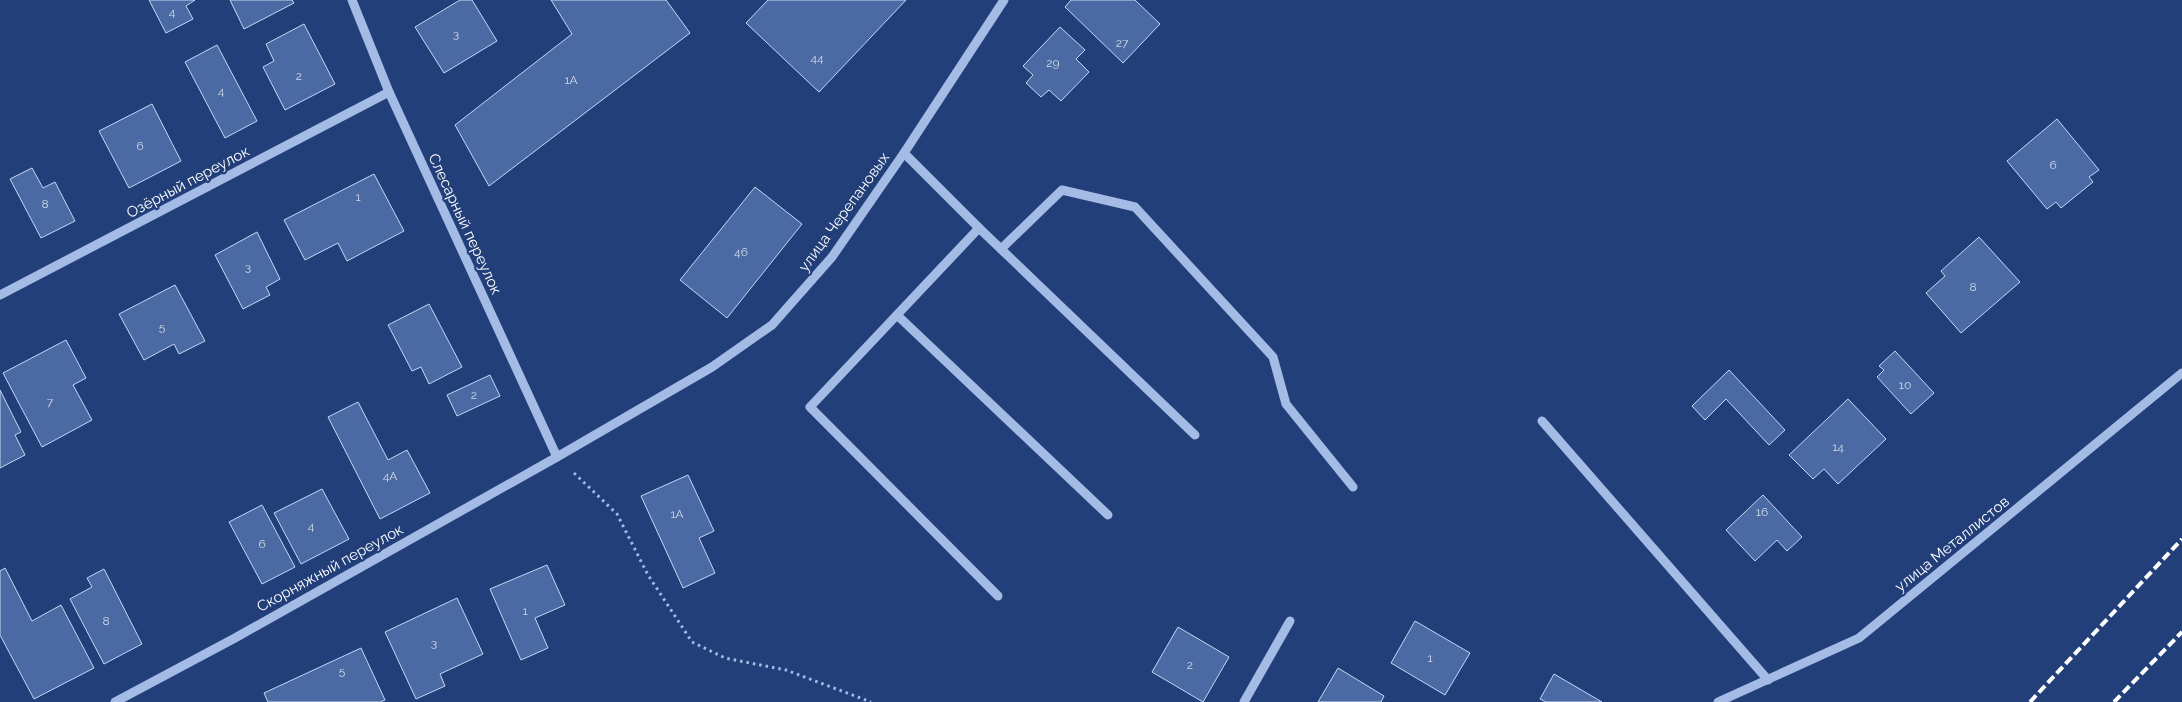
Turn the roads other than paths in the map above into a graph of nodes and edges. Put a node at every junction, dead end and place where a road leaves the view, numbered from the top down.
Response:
1 (352, 0) edge
2 (1004, 0) edge
3 (389, 92) junction
4 (904, 153) junction
5 (979, 228) junction
6 (1001, 249) junction
7 (0, 295) edge
8 (897, 315) junction
9 (2182, 373) edge
10 (1542, 421) dead end
11 (1195, 435) dead end
12 (558, 457) junction
13 (1354, 487) dead end
14 (1108, 515) dead end
15 (998, 596) dead end
16 (1290, 621) dead end
17 (1768, 680) junction
18 (115, 702) edge
19 (1244, 702) edge
20 (1718, 702) edge

1 - 3 street, Слесарный переулок
2 - 4 street, улица Черепановых
3 - 7 street, Озёрный переулок
3 - 12 street, Слесарный переулок
4 - 5 street
4 - 12 street, улица Черепановых
5 - 6 street
5 - 8 street
6 - 11 street
6 - 13 street
8 - 14 street
8 - 15 street
9 - 17 street, улица Металлистов
10 - 17 street
12 - 18 street, Скорняжный переулок
16 - 19 street
17 - 20 street, улица Металлистов

